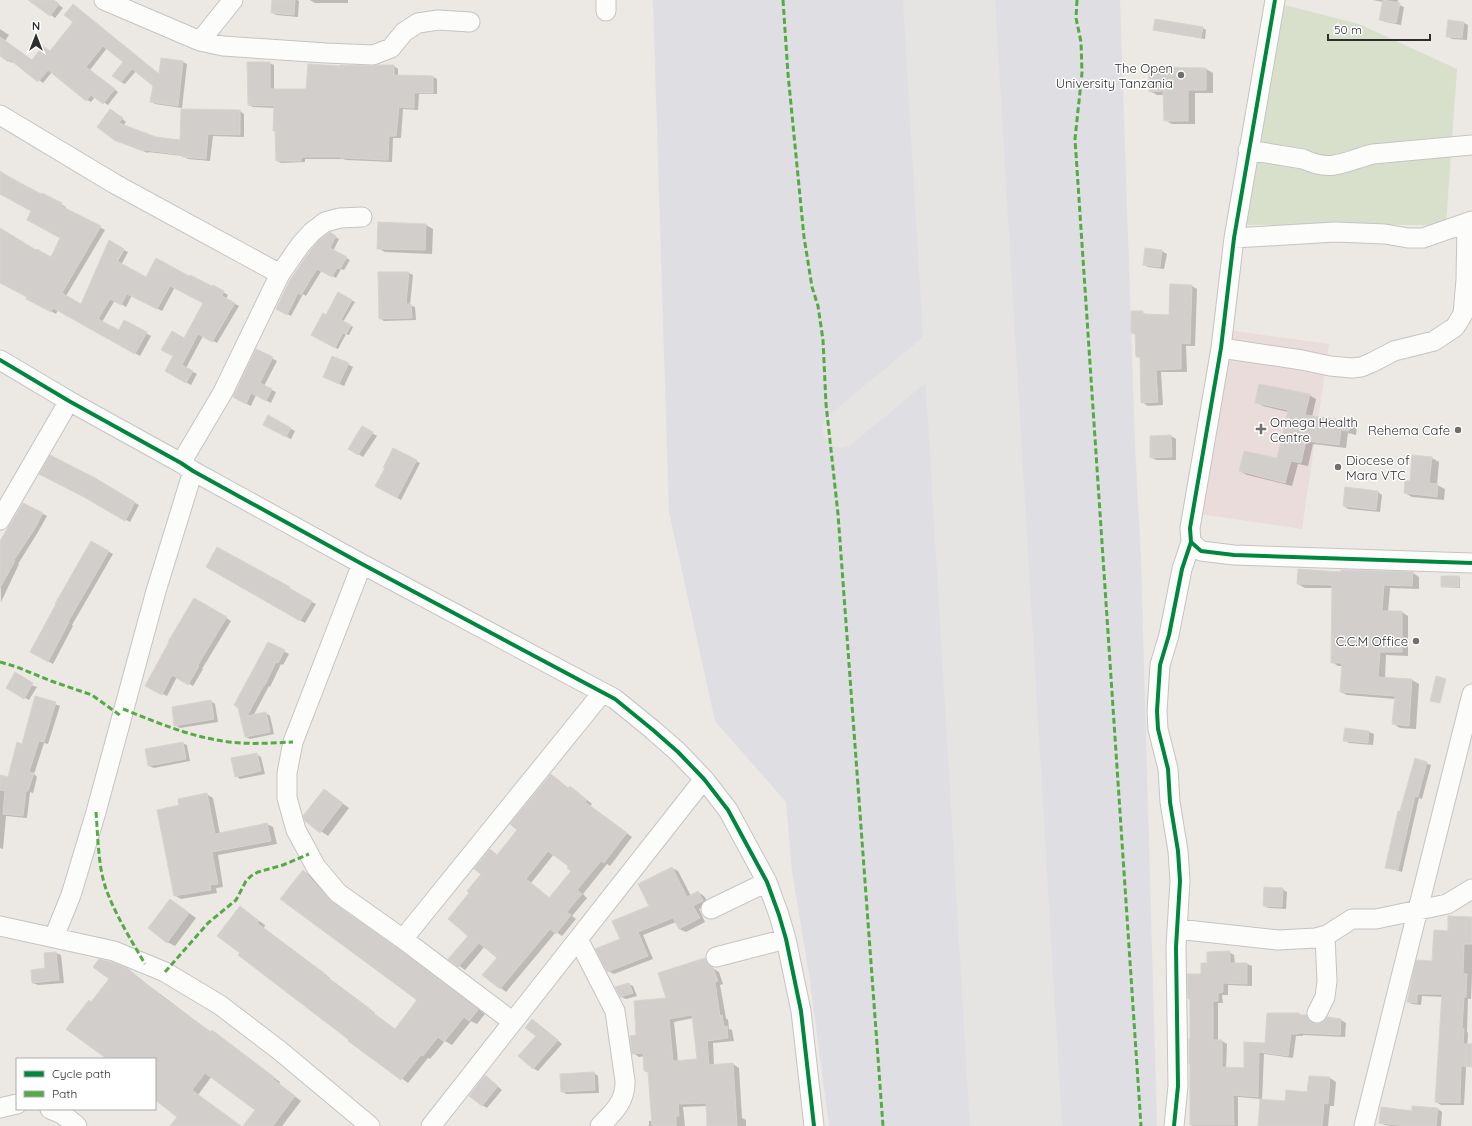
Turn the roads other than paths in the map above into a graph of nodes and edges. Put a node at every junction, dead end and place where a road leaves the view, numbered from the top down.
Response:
1 (104, 0) edge
2 (233, 0) edge
3 (1275, 0) edge
4 (470, 22) dead end
5 (200, 41) junction
6 (0, 115) edge
7 (1472, 145) edge
8 (1248, 150) junction
9 (362, 217) dead end
10 (1470, 222) edge
11 (1234, 238) junction
12 (280, 274) junction
13 (1221, 348) junction
14 (0, 360) edge
15 (69, 401) junction
16 (187, 467) junction
17 (0, 520) edge
18 (1191, 542) junction
19 (1472, 563) edge
20 (362, 564) junction
21 (602, 692) junction
22 (1472, 694) edge
23 (704, 779) junction
24 (767, 882) junction
25 (1472, 889) edge
26 (711, 909) dead end
27 (1417, 909) junction
28 (0, 926) edge
29 (1177, 929) junction
30 (1325, 936) junction
31 (54, 937) junction
32 (403, 939) junction
33 (578, 939) junction
34 (786, 939) junction
35 (716, 957) dead end
36 (1317, 1012) dead end
37 (513, 1022) junction
38 (16, 1104) edge
39 (0, 1108) edge
40 (52, 1110) edge
41 (439, 1123) edge
42 (77, 1126) edge
43 (370, 1126) edge
44 (600, 1126) edge
45 (814, 1126) edge
46 (1174, 1126) edge
47 (1364, 1126) edge

1 - 5 street
2 - 5 street
3 - 8 street
4 - 5 street
6 - 12 street
7 - 8 street
8 - 11 street
9 - 12 street
10 - 11 street
10 - 13 street
11 - 13 street
12 - 16 street
13 - 18 street
14 - 15 street
15 - 16 street
15 - 17 street
16 - 20 street
16 - 31 street
18 - 19 street
18 - 29 street
20 - 21 street
20 - 32 street
21 - 23 street
21 - 32 street
22 - 27 street
23 - 24 street
23 - 33 street
24 - 26 street
24 - 34 street
25 - 27 street
27 - 30 street
27 - 47 street
28 - 31 street
29 - 30 street
29 - 46 street
30 - 36 street
31 - 43 street
32 - 37 street
33 - 37 street
33 - 44 street
34 - 35 street
34 - 45 street
37 - 41 street
38 - 39 street
40 - 42 street

